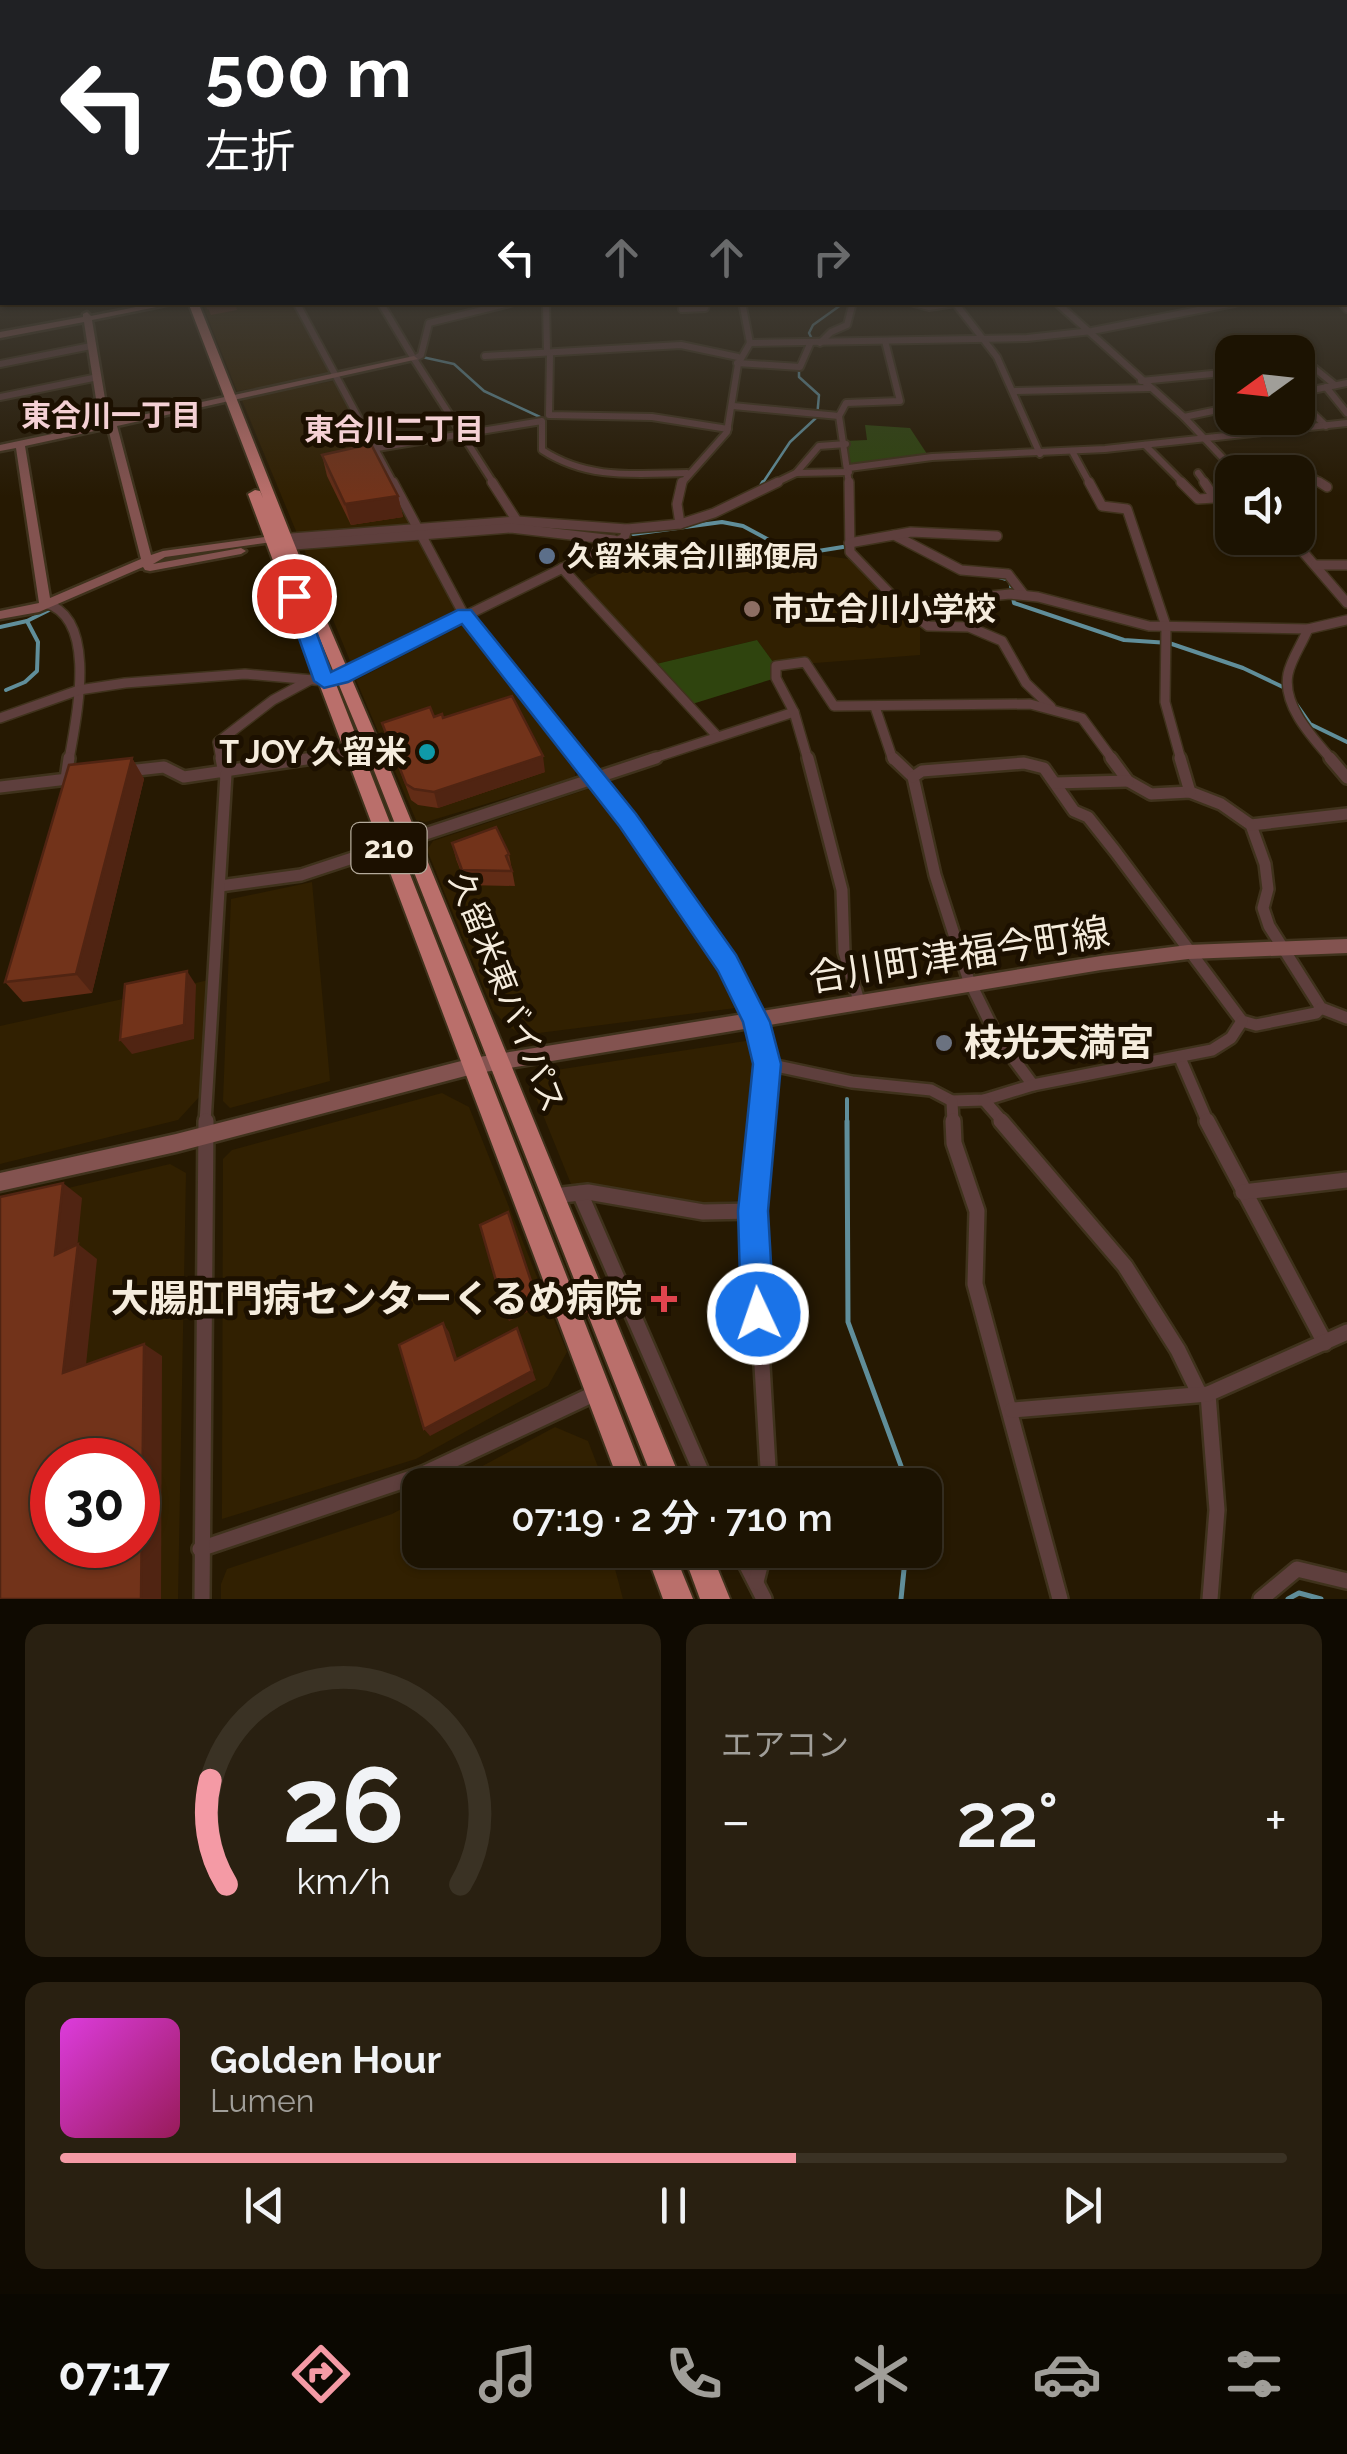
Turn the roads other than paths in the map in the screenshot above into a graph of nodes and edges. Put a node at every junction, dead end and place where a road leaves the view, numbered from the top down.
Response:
1 (83, 348) edge
2 (91, 348) edge
3 (200, 348) edge
4 (208, 348) edge
5 (321, 348) edge
6 (407, 348) edge
7 (424, 348) edge
8 (549, 348) edge
9 (627, 348) edge
10 (693, 348) edge
11 (746, 348) edge
12 (808, 348) edge
13 (887, 348) edge
14 (991, 348) edge
15 (1106, 348) edge
16 (549, 353) junction
17 (485, 356) dead end
18 (414, 359) junction
19 (737, 360) junction
20 (0, 364) edge
21 (1315, 371) edge
22 (1215, 374) edge
23 (337, 376) junction
24 (98, 378) junction
25 (1142, 380) junction
26 (1347, 383) edge
27 (1330, 386) junction
28 (1150, 388) junction
29 (1315, 390) edge
30 (1014, 391) junction
31 (0, 397) edge
32 (224, 399) junction
33 (734, 406) junction
34 (1215, 411) edge
35 (1315, 413) edge
36 (1347, 413) edge
37 (839, 416) junction
38 (1184, 417) junction
39 (546, 418) junction
40 (1347, 423) edge
41 (112, 424) junction
42 (1326, 426) junction
43 (728, 429) junction
44 (462, 433) junction
45 (1203, 440) junction
46 (20, 444) junction
47 (846, 444) junction
48 (1145, 445) junction
49 (0, 448) edge
50 (378, 448) junction
51 (1072, 451) junction
52 (1040, 454) junction
53 (1218, 455) edge
54 (849, 470) junction
55 (687, 473) junction
56 (796, 473) junction
57 (1198, 473) dead end
58 (1315, 479) edge
59 (1327, 487) dead end
60 (518, 521) junction
61 (680, 524) junction
62 (627, 529) junction
63 (420, 531) junction
64 (894, 534) junction
65 (997, 536) dead end
66 (615, 540) junction
67 (281, 542) junction
68 (849, 546) junction
69 (1306, 555) edge
70 (149, 565) junction
71 (1315, 565) junction
72 (1347, 565) edge
73 (562, 568) junction
74 (112, 583) joint
75 (1024, 595) junction
76 (1347, 604) edge
77 (901, 605) junction
78 (54, 606) junction
79 (0, 615) edge
80 (464, 615) junction
81 (1347, 620) edge
82 (1166, 626) junction
83 (1308, 629) junction
84 (325, 679) junction
85 (79, 690) junction
86 (875, 707) junction
87 (1052, 708) junction
88 (794, 712) junction
89 (0, 718) edge
90 (717, 736) junction
91 (352, 752) junction
92 (118, 773) edge
93 (225, 774) junction
94 (83, 777) edge
95 (594, 777) junction
96 (913, 777) junction
97 (1347, 778) edge
98 (66, 779) junction
99 (1128, 781) junction
100 (1056, 784) junction
101 (0, 786) edge
102 (1190, 792) junction
103 (1347, 814) edge
104 (1252, 825) junction
105 (398, 843) junction
106 (220, 886) junction
107 (1282, 946) junction
108 (1347, 946) edge
109 (1188, 952) junction
110 (974, 986) junction
111 (860, 1004) junction
112 (1321, 1008) junction
113 (1347, 1018) edge
114 (756, 1022) junction
115 (1242, 1022) junction
116 (1180, 1058) junction
117 (767, 1064) junction
118 (485, 1065) junction
119 (1033, 1085) junction
120 (984, 1100) junction
121 (952, 1101) junction
122 (205, 1134) junction
123 (1347, 1180) edge
124 (0, 1182) edge
125 (1242, 1192) junction
126 (580, 1194) junction
127 (553, 1196) junction
128 (753, 1211) junction
129 (1347, 1332) edge
130 (1325, 1344) junction
131 (598, 1392) junction
132 (1204, 1394) junction
133 (1012, 1410) junction
134 (627, 1468) edge
135 (663, 1468) edge
136 (700, 1468) edge
137 (768, 1468) edge
138 (200, 1549) junction
139 (666, 1568) edge
140 (703, 1568) edge
141 (749, 1568) edge
142 (760, 1568) edge
143 (1347, 1581) edge
144 (756, 1582) junction
145 (1217, 1596) edge
146 (202, 1599) edge
147 (678, 1599) edge
148 (716, 1599) edge
149 (764, 1599) edge
150 (1060, 1599) edge
151 (1261, 1599) edge

1 - 20 street
2 - 24 street
3 - 32 highway, 久留米東バイパス / 210
4 - 32 highway, 久留米東バイパス / 210
5 - 23 street
6 - 18 street
7 - 18 street
8 - 16 street
9 - 16 street
10 - 19 street
11 - 19 street
12 - 19 street
13 - 37 street
14 - 30 street
15 - 25 street
16 - 17 street
16 - 39 street
18 - 23 street
18 - 44 street
19 - 33 street
21 - 27 street
22 - 25 street
23 - 32 street
23 - 50 street
24 - 31 street
24 - 41 street
25 - 28 street
26 - 27 street
27 - 29 street
27 - 36 street
28 - 30 street
28 - 38 street
30 - 52 street
32 - 41 street
32 - 67 highway, 久留米東バイパス / 210
33 - 37 street
33 - 43 street
34 - 38 street
35 - 42 street
37 - 47 street
38 - 45 street
39 - 43 street
39 - 44 street
39 - 55 street
40 - 42 street
41 - 46 street
41 - 70 street
42 - 45 street
43 - 55 street
44 - 50 street
44 - 60 street
45 - 48 street
45 - 53 street
46 - 49 street
46 - 78 street
47 - 54 street
47 - 56 street
48 - 51 street
48 - 57 street
50 - 63 street
51 - 52 street
51 - 82 street
52 - 54 street
54 - 56 street
54 - 68 street
55 - 61 street
56 - 61 street
58 - 59 street
60 - 62 street
60 - 63 street
61 - 62 street
62 - 66 street
63 - 66 street
63 - 67 street
63 - 80 street
64 - 65 street
64 - 68 street
64 - 75 street
66 - 73 street
67 - 70 street
67 - 84 highway, 久留米東バイパス / 210
68 - 77 street
69 - 71 street
70 - 74 street
70 - 78 street
71 - 72 street
71 - 76 street
73 - 80 street
73 - 90 street
74 - 78 street
75 - 77 street
75 - 82 street
77 - 87 street
78 - 79 street
78 - 85 street
80 - 84 street
80 - 95 street
81 - 83 street
82 - 83 street
82 - 102 street
83 - 97 street
84 - 85 street
84 - 91 highway, 久留米東バイパス / 210
84 - 93 street
84 - 105 highway, 久留米東バイパス / 210
85 - 89 street
85 - 98 street
86 - 87 street
86 - 88 street
86 - 96 street
87 - 99 street
88 - 90 street
88 - 111 street
90 - 95 street
91 - 93 street
91 - 105 highway, 久留米東バイパス / 210
92 - 93 street
93 - 106 street
94 - 98 street
95 - 105 street
95 - 114 street
96 - 100 street
96 - 110 street
98 - 101 street
99 - 100 street
99 - 102 street
100 - 109 street
102 - 104 street
103 - 104 street
104 - 107 street
105 - 106 street
105 - 118 highway, 久留米東バイパス / 210
106 - 122 street
107 - 108 street, 合川町津福今町線
107 - 109 street, 合川町津福今町線
107 - 112 street
109 - 110 street, 合川町津福今町線
109 - 115 street
110 - 111 street, 合川町津福今町線
110 - 119 street
111 - 114 street, 合川町津福今町線
112 - 113 street
112 - 115 street
114 - 117 street
114 - 118 street, 合川町津福今町線
115 - 116 street
116 - 119 street
116 - 125 street
117 - 121 street
117 - 128 street
118 - 122 street, 合川町津福今町線
118 - 127 highway, 久留米東バイパス / 210
118 - 131 highway, 久留米東バイパス / 210
119 - 120 street
120 - 121 street
120 - 132 street
121 - 133 street
122 - 124 street, 合川町津福今町線
122 - 138 street
123 - 125 street
125 - 130 street
126 - 127 street
126 - 128 street
126 - 136 street
127 - 135 highway, 久留米東バイパス / 210
128 - 137 street
129 - 130 street
130 - 132 street
131 - 134 highway, 久留米東バイパス / 210
131 - 138 street
132 - 133 street
132 - 145 street
133 - 150 street
138 - 146 street
139 - 147 highway
140 - 148 highway
141 - 144 street
142 - 144 street
143 - 151 street
144 - 149 street

